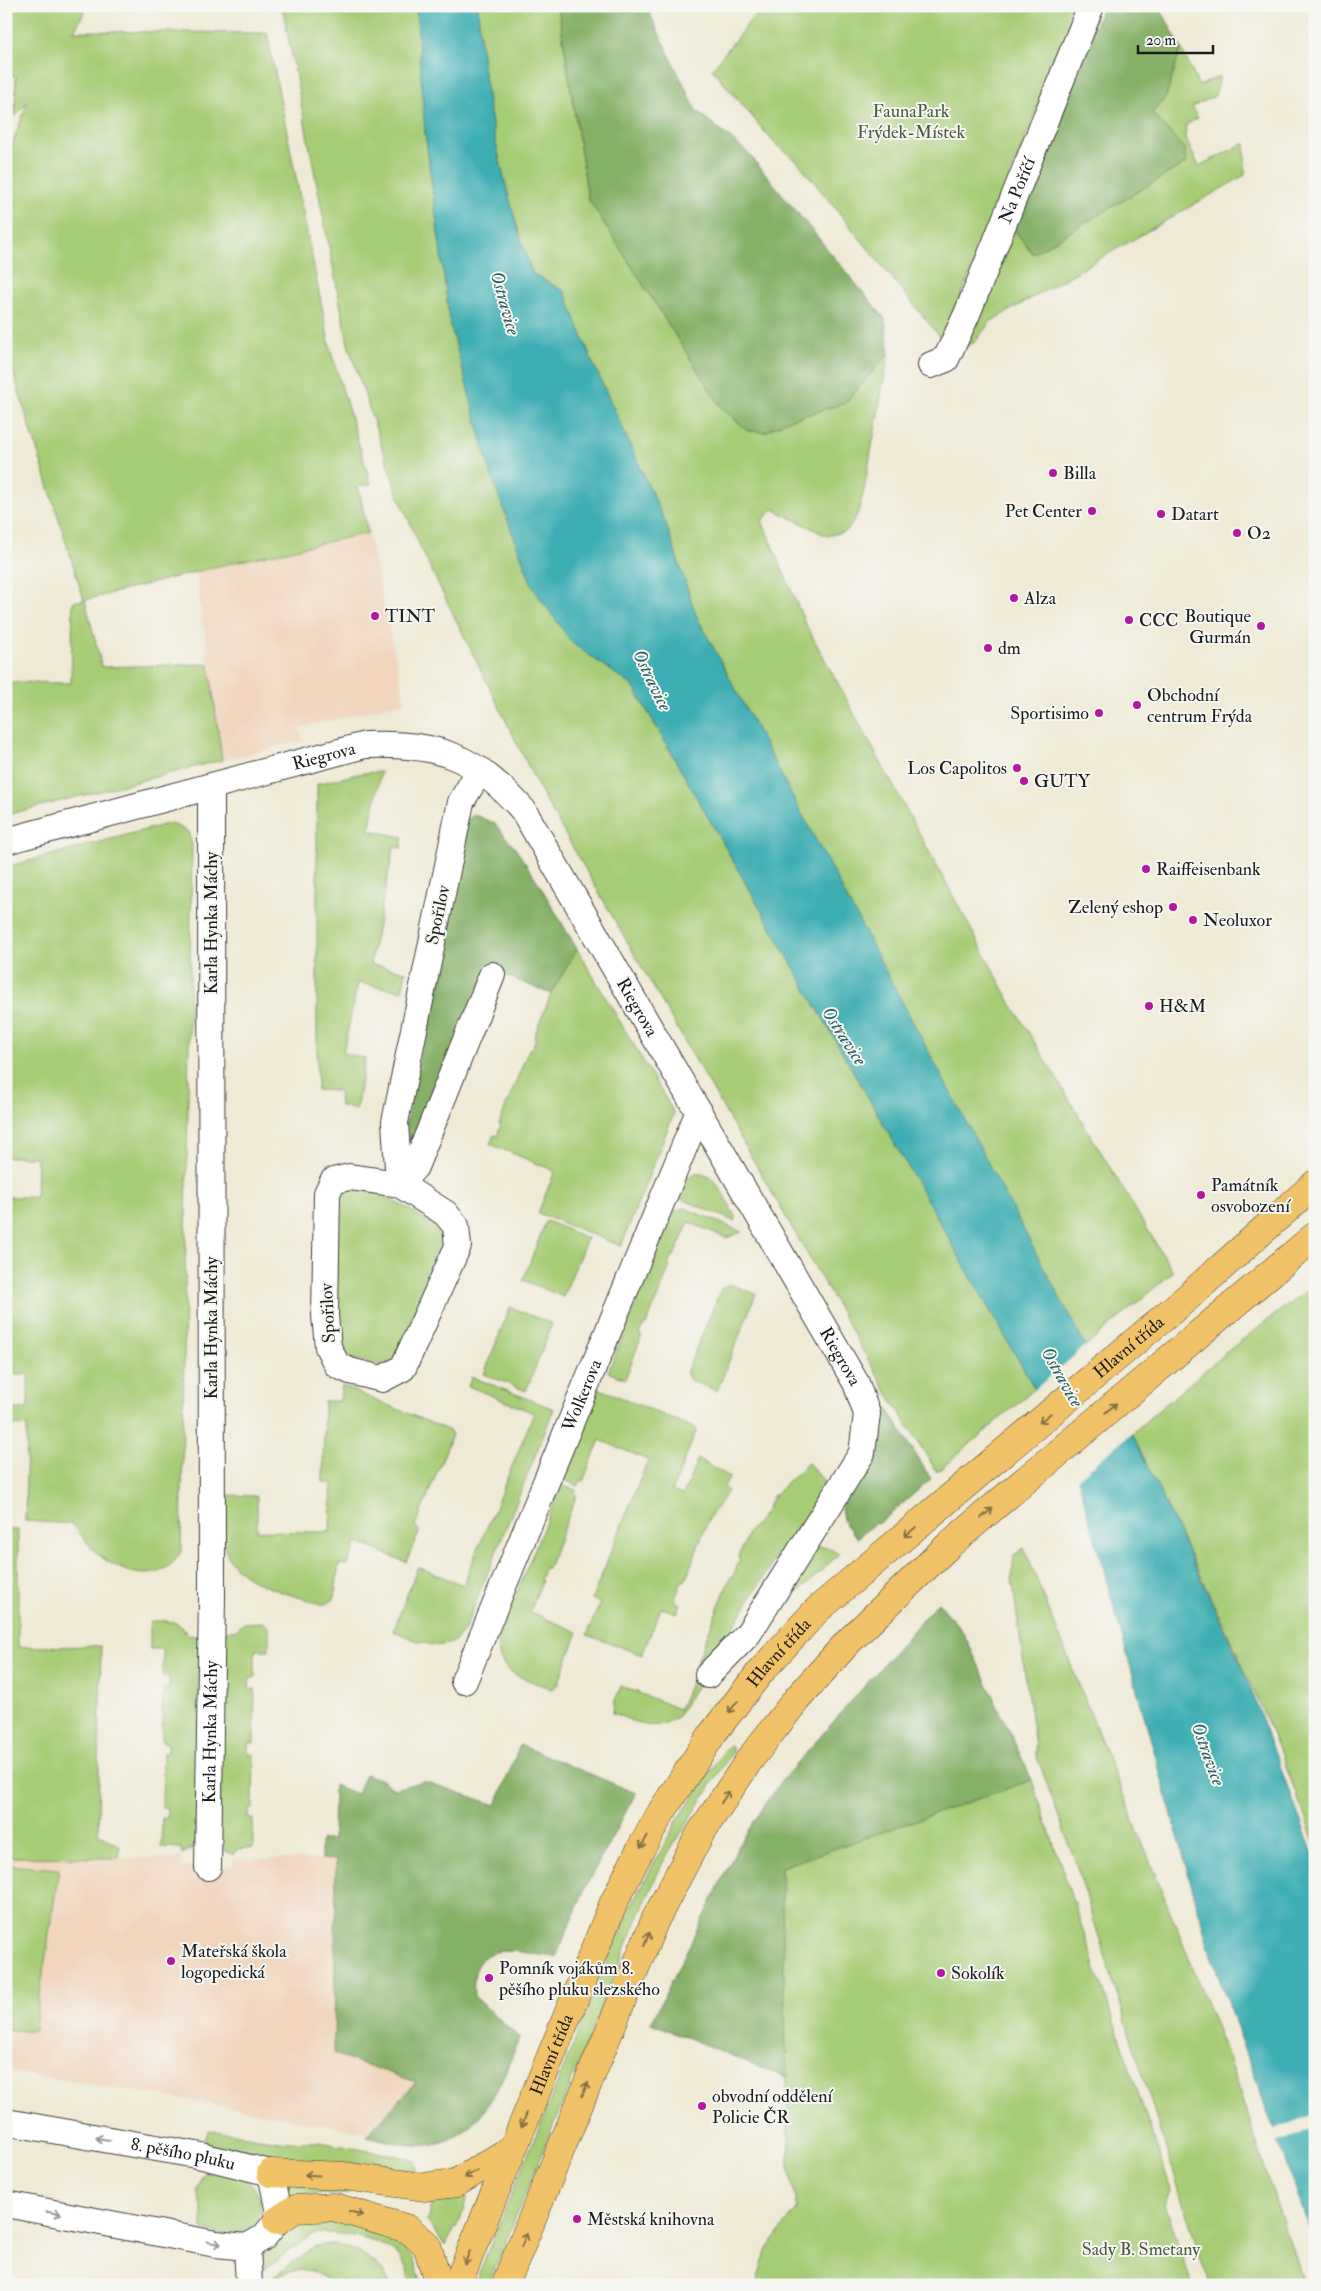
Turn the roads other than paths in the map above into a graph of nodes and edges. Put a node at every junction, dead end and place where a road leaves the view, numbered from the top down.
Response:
1 (1091, 6) edge
2 (931, 365) dead end
3 (480, 770) junction
4 (211, 788) junction
5 (6, 841) edge
6 (492, 975) dead end
7 (699, 1111) junction
8 (1315, 1172) edge
9 (399, 1184) junction
10 (1301, 1192) edge
11 (1315, 1236) edge
12 (1315, 1250) edge
13 (1206, 1328) junction
14 (708, 1675) dead end
15 (464, 1681) dead end
16 (208, 1867) dead end
17 (6, 2122) edge
18 (512, 2148) junction
19 (271, 2173) junction
20 (6, 2204) edge
21 (276, 2222) junction
22 (247, 2247) junction
23 (248, 2285) edge
24 (439, 2285) edge
25 (457, 2285) edge
26 (505, 2285) edge

1 - 2 street, Na Poříčí
3 - 4 street, Riegrova
3 - 7 street, Riegrova
3 - 9 street, Spořilov
4 - 5 street, Riegrova
4 - 16 street, Karla Hynka Máchy
6 - 9 street
7 - 14 street, Riegrova
7 - 15 street, Wolkerova
8 - 10 main road, Hlavní třída
9 - 9 street, Spořilov
10 -> 18 main road, Hlavní třída
11 - 13 main road
12 - 13 main road
26 -> 13 main road
19 -> 17 street, 8. pěšího pluku
18 -> 19 main road
18 -> 25 main road, Hlavní třída
19 - 21 street
20 -> 22 street
21 - 22 street
21 -> 24 main road
22 - 23 street

